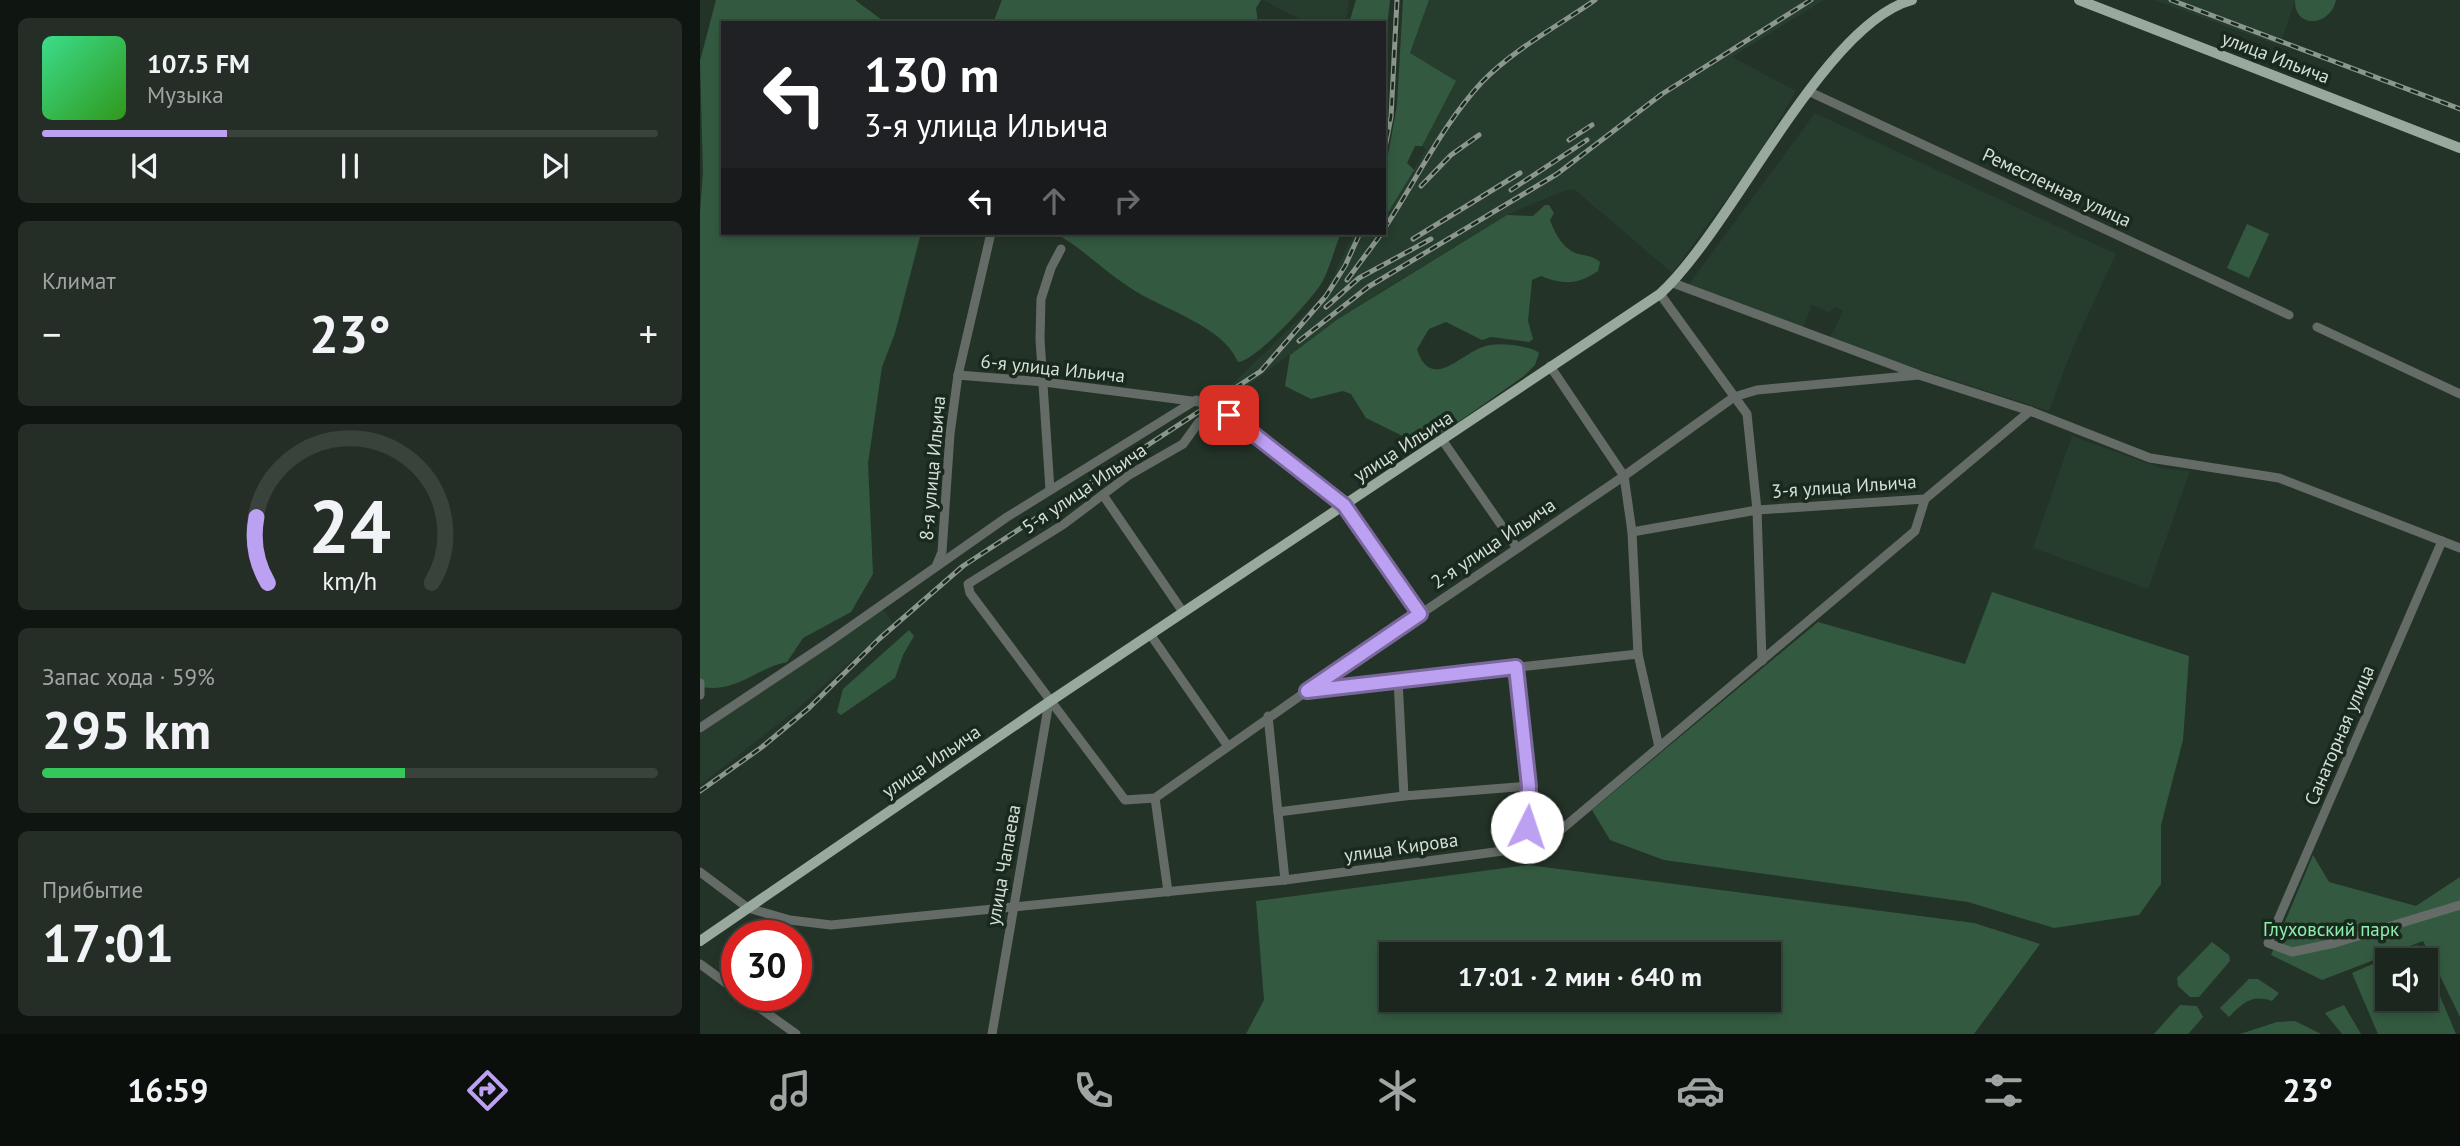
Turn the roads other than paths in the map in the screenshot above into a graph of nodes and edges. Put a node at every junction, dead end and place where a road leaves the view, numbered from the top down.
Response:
1 (2079, 0) edge
2 (1904, 1) edge
3 (1810, 92) junction
4 (2460, 148) edge
5 (991, 235) edge
6 (1061, 249) dead end
7 (1673, 283) junction
8 (1660, 294) junction
9 (2289, 315) dead end
10 (2317, 327) dead end
11 (1550, 366) junction
12 (958, 375) junction
13 (1919, 375) junction
14 (1044, 382) junction
15 (2460, 394) edge
16 (1734, 397) junction
17 (1196, 400) junction
18 (1206, 402) dead end
19 (2030, 411) junction
20 (1443, 441) junction
21 (1624, 476) junction
22 (1050, 490) junction
23 (1103, 495) junction
24 (1925, 499) junction
25 (1344, 505) junction
26 (1757, 510) junction
27 (1632, 532) junction
28 (2442, 541) junction
29 (1517, 548) junction
30 (2460, 548) edge
31 (937, 564) junction
32 (1183, 612) junction
33 (1420, 614) junction
34 (1150, 634) junction
35 (1638, 654) junction
36 (1762, 661) junction
37 (1516, 667) junction
38 (1398, 680) junction
39 (700, 683) edge
40 (1307, 691) junction
41 (700, 695) edge
42 (1049, 702) junction
43 (1268, 716) junction
44 (700, 728) edge
45 (1227, 745) junction
46 (1659, 747) junction
47 (1529, 786) junction
48 (1404, 796) junction
49 (1155, 798) junction
50 (1278, 812) junction
51 (1525, 848) junction
52 (700, 872) edge
53 (1285, 880) junction
54 (1168, 892) junction
55 (1014, 905) junction
56 (2460, 905) edge
57 (747, 908) junction
58 (700, 941) edge
59 (700, 964) edge
60 (721, 979) edge
61 (764, 1011) edge
62 (796, 1034) edge
63 (992, 1034) edge

1 - 4 main road, улица Ильича
2 - 3 main road, улица Ильича
3 - 7 main road, улица Ильича
3 - 9 street, Ремесленная улица
5 - 12 street, 6-я улица Ильича
6 - 14 street
7 - 8 main road, улица Ильича
7 - 13 street
8 - 11 main road, улица Ильича
8 - 16 street
10 - 15 street
11 - 20 main road, улица Ильича
11 - 21 street
12 - 14 street, 6-я улица Ильича
12 - 31 street, 8-я улица Ильича
13 - 16 street, 2-я улица Ильича
13 - 19 street, 2-я улица Ильича
14 - 17 street, 6-я улица Ильича
14 - 22 street
16 - 21 street, 2-я улица Ильича
16 - 26 street
17 - 18 street, 6-я улица Ильича
17 - 22 street
19 - 24 street, 3-я улица Ильича
19 - 28 street, 2-я улица Ильича
20 - 25 main road, улица Ильича
20 - 29 street
21 - 27 street
21 - 29 street, 2-я улица Ильича
22 - 31 street
23 - 25 street, 5-я улица Ильича
23 - 32 street
23 - 42 street, 5-я улица Ильича
24 - 26 street, 3-я улица Ильича
24 - 36 street, улица Кирова
25 - 32 main road, улица Ильича
25 - 33 street
26 - 27 street, 3-я улица Ильича
26 - 36 street
27 - 35 street
28 - 30 street, 2-я улица Ильича
28 - 56 street, Санаторная улица
29 - 33 street, 2-я улица Ильича
31 - 44 street
32 - 34 main road, улица Ильича
33 - 40 street, 2-я улица Ильича
34 - 42 main road, улица Ильича
34 - 45 street
35 - 37 street
35 - 46 street
36 - 46 street, улица Кирова
37 - 38 street
37 - 47 street
38 - 40 street
38 - 48 street
39 - 41 street
40 - 43 street, 2-я улица Ильича
42 - 49 street
42 - 55 street, улица Чапаева
42 - 57 main road, улица Ильича
43 - 45 street, 2-я улица Ильича
43 - 50 street
45 - 49 street, 2-я улица Ильича
46 - 51 street, улица Кирова
47 - 48 street
47 - 51 street
48 - 50 street
49 - 54 street
50 - 53 street
51 - 53 street, улица Кирова
52 - 57 street
53 - 54 street, улица Кирова
54 - 55 street, улица Кирова
55 - 57 street, улица Кирова
55 - 63 street, улица Чапаева
57 - 58 main road, улица Ильича
59 - 60 street
61 - 62 street

